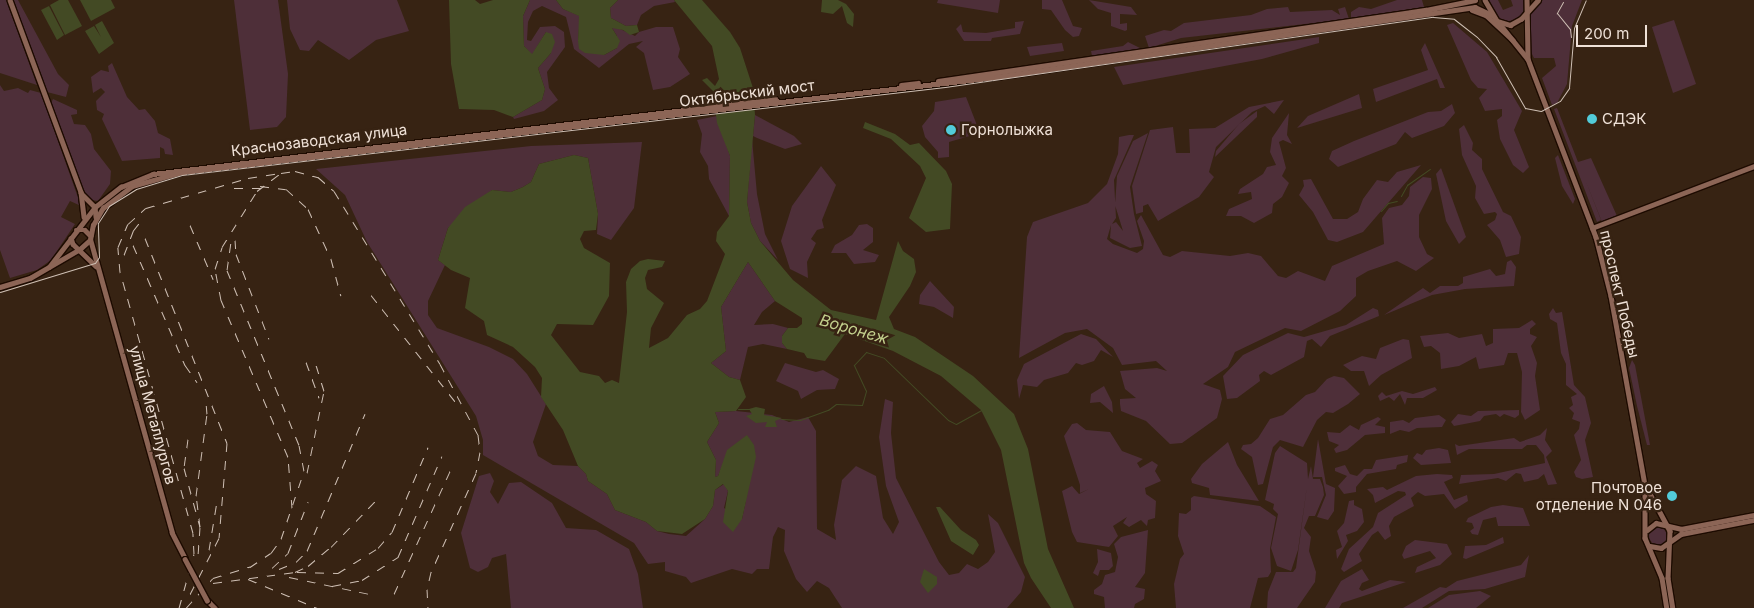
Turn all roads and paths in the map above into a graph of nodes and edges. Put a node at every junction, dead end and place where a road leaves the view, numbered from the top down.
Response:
1 (10, 0) edge
2 (1475, 0) edge
3 (1485, 0) edge
4 (1527, 0) edge
5 (1538, 0) edge
6 (1456, 10) junction
7 (1527, 11) junction
8 (1492, 15) junction
9 (1497, 21) junction
10 (1513, 40) junction
11 (1528, 59) junction
12 (910, 85) junction
13 (586, 123) joint
14 (252, 162) junction
15 (1754, 166) edge
16 (80, 192) junction
17 (95, 207) junction
18 (84, 218) junction
19 (96, 219) junction
20 (1592, 228) junction
21 (76, 230) junction
22 (71, 238) junction
23 (90, 238) junction
24 (80, 249) junction
25 (89, 256) junction
26 (60, 260) junction
27 (49, 266) junction
28 (102, 276) junction
29 (0, 287) edge
30 (1646, 485) junction
31 (1754, 515) edge
32 (1754, 520) edge
33 (1668, 528) junction
34 (1646, 531) junction
35 (1670, 539) junction
36 (1648, 545) junction
37 (214, 608) edge
38 (1667, 608) edge
39 (1673, 608) edge

1 - 16 main road
2 - 12 main road
3 - 8 main road
4 - 7 main road
5 - 7 main road
6 - 8 main road
6 - 10 main road
6 - 12 main road
7 - 9 main road
7 - 11 main road
8 - 9 main road
9 - 10 main road
10 - 11 main road
11 - 20 main road, проспект Победы
12 - 13 main road, Октябрьский мост
13 - 14 main road, Краснозаводская улица
14 - 17 main road, Краснозаводская улица
14 - 19 main road, Краснозаводская улица
15 - 20 main road
16 - 17 main road
16 - 18 main road
17 - 18 main road, Краснозаводская улица
17 - 19 main road
18 - 21 main road, Краснозаводская улица
19 - 23 main road, Краснозаводская улица
20 - 30 main road, проспект Победы
21 - 22 main road, Краснозаводская улица
21 - 23 main road
22 - 24 main road
22 - 27 main road, Краснозаводская улица
23 - 24 main road
23 - 28 main road
24 - 25 main road
24 - 26 main road
25 - 26 main road
25 - 28 main road
26 - 27 main road
27 - 29 main road
28 - 37 main road, улица Металлургов, bridge
30 - 33 main road
30 - 34 main road
31 - 33 main road
32 - 35 main road
33 - 34 main road
33 - 35 main road
34 - 36 main road
35 - 36 main road
35 - 39 main road
36 - 38 main road

